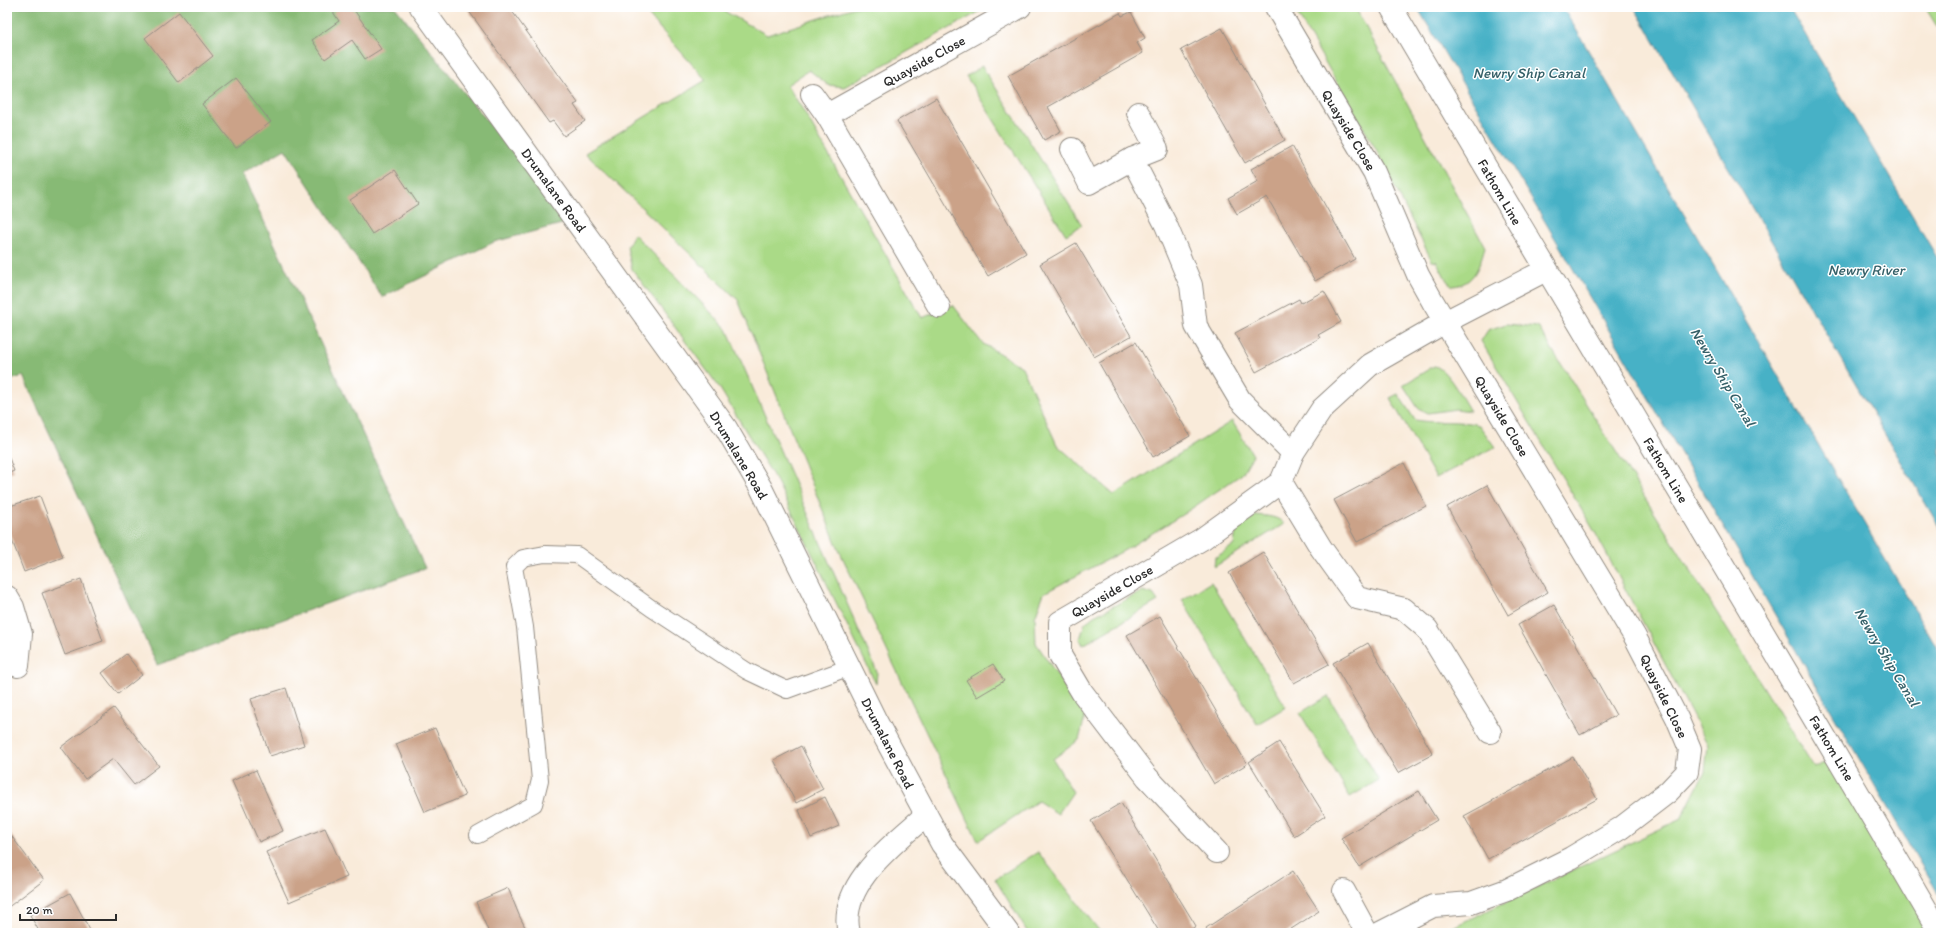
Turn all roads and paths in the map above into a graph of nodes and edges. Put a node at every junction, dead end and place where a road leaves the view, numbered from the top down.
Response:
1 (421, 7) edge
2 (1020, 7) edge
3 (1276, 7) edge
4 (1392, 7) edge
5 (812, 94) dead end
6 (1138, 113) dead end
7 (827, 115) junction
8 (1072, 149) dead end
9 (1132, 159) junction
10 (1546, 270) junction
11 (939, 307) dead end
12 (1445, 322) junction
13 (1293, 453) junction
14 (1281, 482) junction
15 (7, 597) edge
16 (18, 666) dead end
17 (850, 667) junction
18 (1490, 732) dead end
19 (926, 815) junction
20 (478, 835) dead end
21 (1217, 852) dead end
22 (1344, 891) dead end
23 (849, 933) edge
24 (1008, 933) edge
25 (1367, 933) edge
26 (1380, 933) edge
27 (1940, 933) edge

1 - 17 street, Drumalane Road
2 - 7 street, Quayside Close
3 - 12 street, Quayside Close
4 - 10 street, Fathom Line
5 - 7 street
6 - 9 street
7 - 11 street
8 - 9 street
9 - 13 street
10 - 12 street
10 - 27 street, Fathom Line
12 - 13 street
12 - 26 street, Quayside Close
13 - 14 street
14 - 18 street
14 - 21 street, Quayside Close
15 - 16 street
17 - 19 street, Drumalane Road
17 - 20 lane
19 - 23 street
19 - 24 street, Drumalane Road
22 - 25 street

